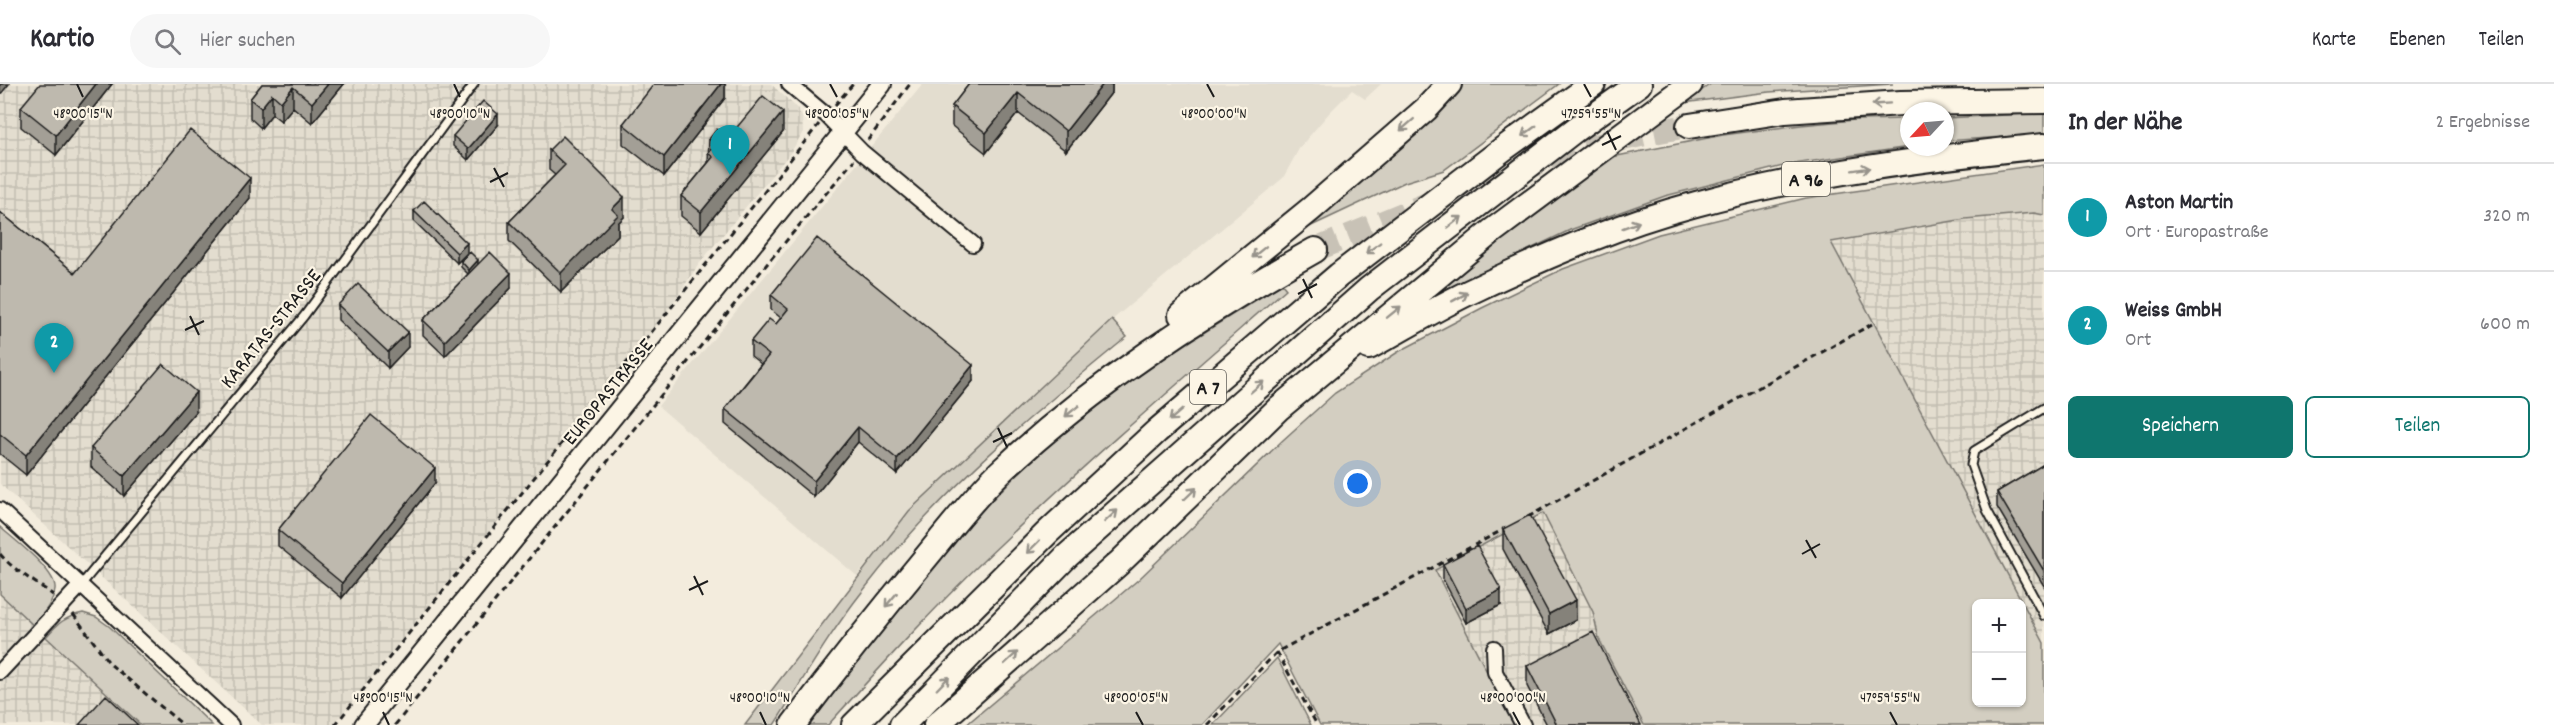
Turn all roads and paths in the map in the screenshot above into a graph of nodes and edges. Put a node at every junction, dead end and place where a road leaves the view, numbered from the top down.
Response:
1 (474, 84) edge
2 (789, 84) edge
3 (853, 84) edge
4 (882, 84) edge
5 (910, 84) edge
6 (1449, 84) edge
7 (1593, 84) edge
8 (1640, 84) edge
9 (1690, 84) edge
10 (2044, 101) edge
11 (826, 115) junction
12 (1689, 126) tunnel mouth
13 (843, 133) junction
14 (2044, 146) edge
15 (862, 152) junction
16 (973, 244) dead end
17 (1315, 250) tunnel mouth
18 (1872, 324) dead end
19 (1118, 375) junction
20 (1317, 376) junction
21 (2044, 408) edge
22 (0, 510) edge
23 (1525, 518) edge
24 (1514, 524) edge
25 (0, 554) edge
26 (81, 585) junction
27 (65, 604) junction
28 (2044, 616) edge
29 (1494, 648) dead end
30 (1277, 652) junction
31 (0, 672) edge
32 (183, 725) edge
33 (231, 725) edge
34 (335, 725) edge
35 (364, 725) edge
36 (395, 725) edge
37 (793, 725) edge
38 (854, 725) edge
39 (902, 725) edge
40 (936, 725) edge
41 (1207, 725) edge
42 (1317, 725) edge
43 (1523, 725) edge

1 - 26 lane, KARATAS-STRASSE
2 - 11 street
3 - 11 path
4 - 13 main road, EUROPASTRASSE
5 - 15 path
6 -> 19 highway
7 -> 38 highway, A 7
39 -> 8 highway, A 7
20 -> 9 highway
10 -> 12 highway
11 - 13 street
11 - 34 path
13 - 15 street
13 - 35 main road, EUROPASTRASSE
20 -> 14 highway, A 96
15 - 16 street
15 - 36 path
17 - 19 highway
18 - 23 path
19 -> 37 highway
40 -> 20 highway
21 - 28 lane
22 - 26 street
24 - 30 path
25 - 27 path
26 - 27 street
26 - 33 street
27 - 31 street
27 - 32 path
29 - 43 street
30 - 41 path
30 - 42 path

